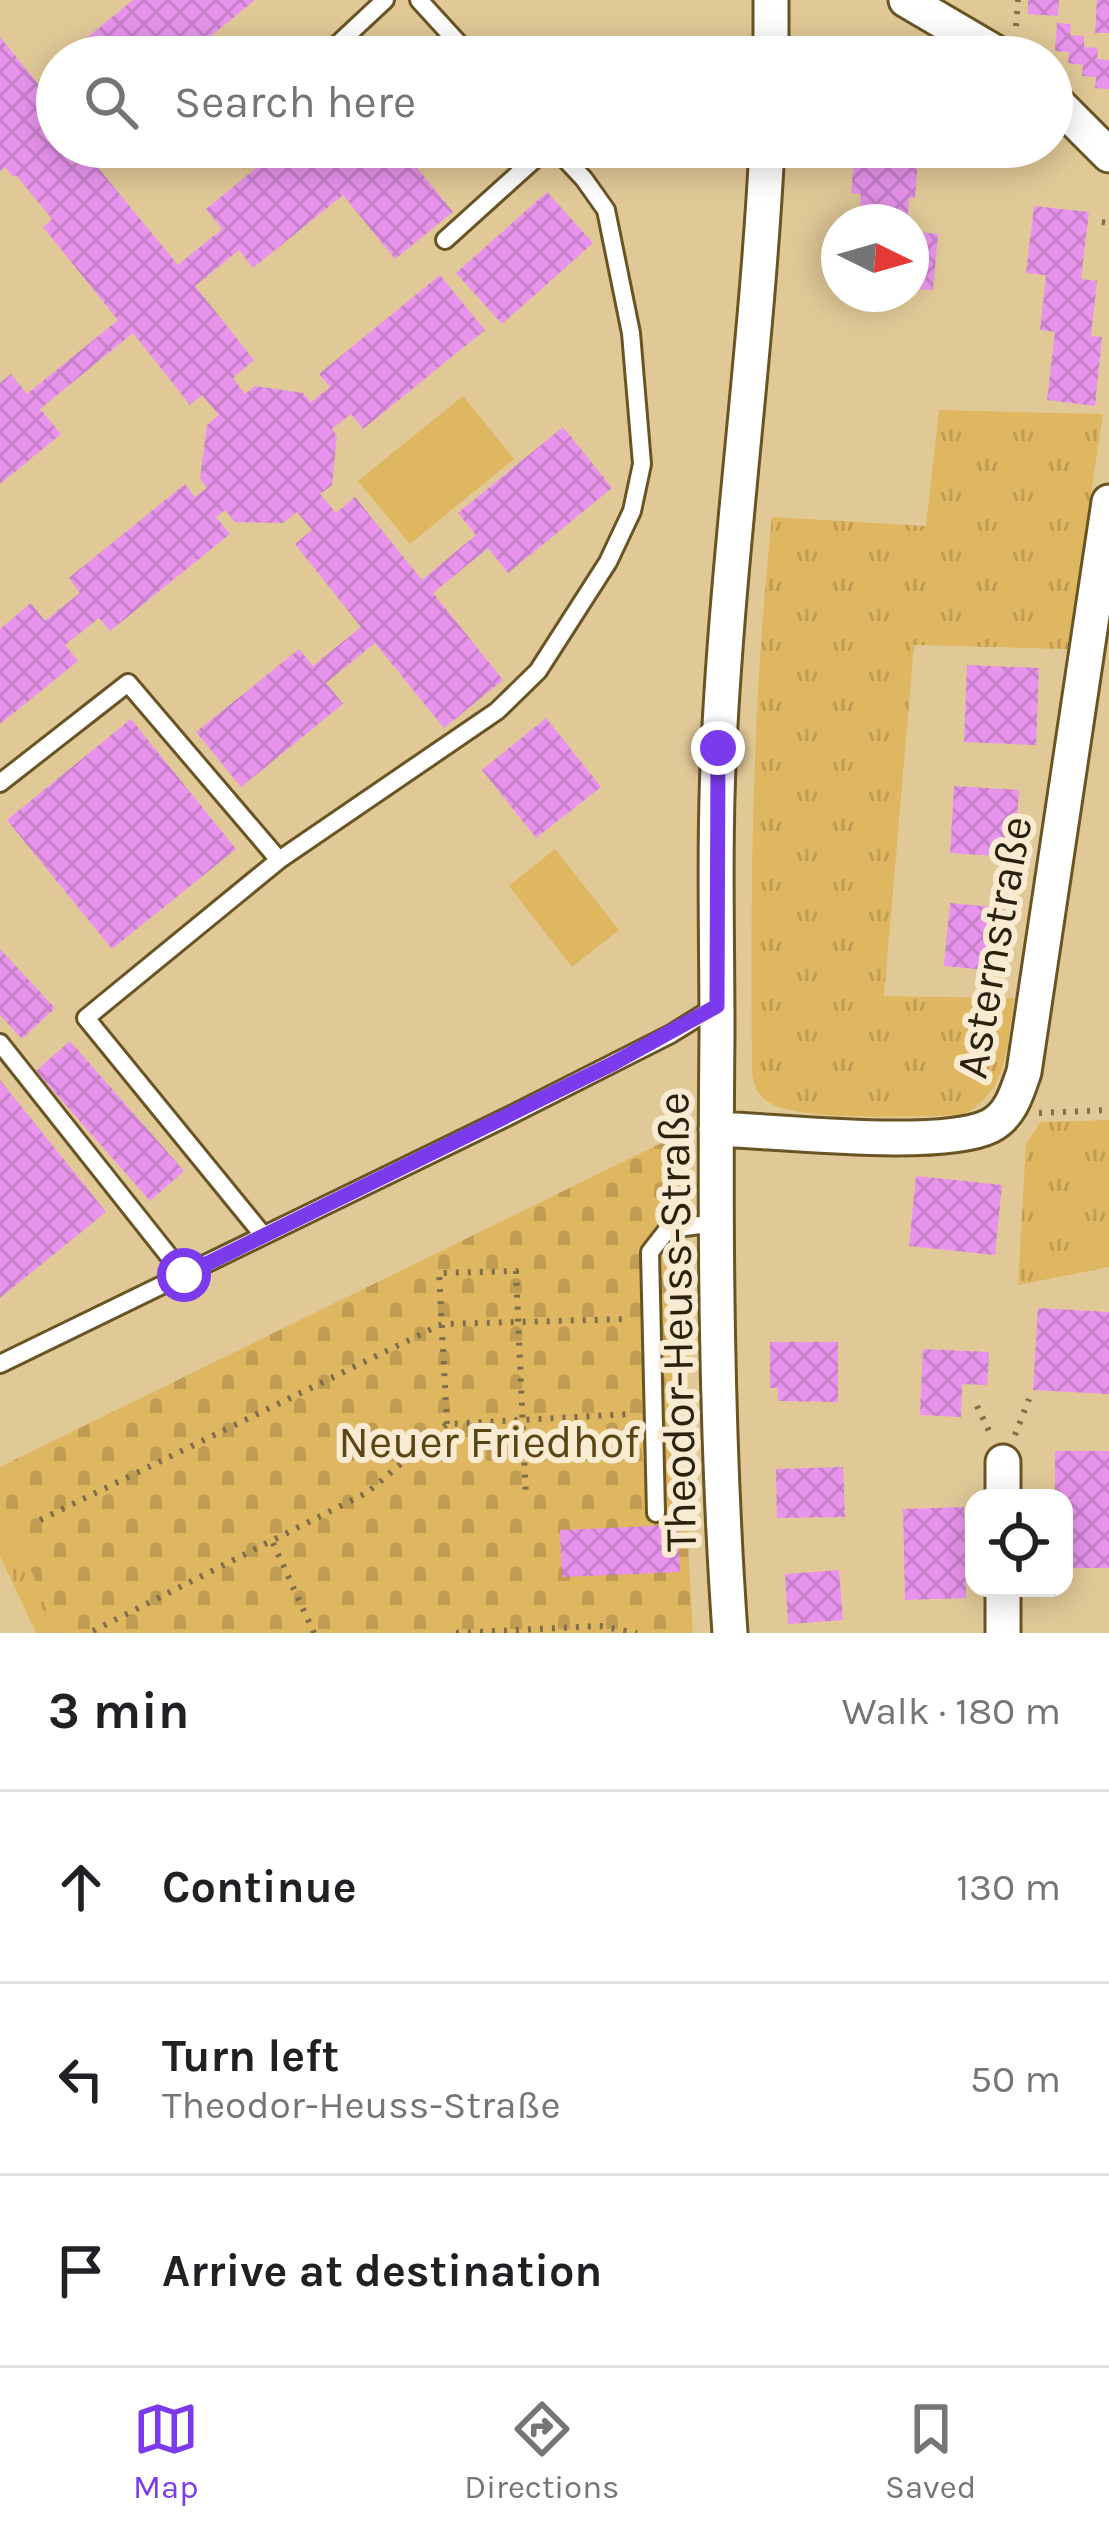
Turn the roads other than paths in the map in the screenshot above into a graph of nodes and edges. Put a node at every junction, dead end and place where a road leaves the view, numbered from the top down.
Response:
1 (386, 0) edge
2 (419, 0) edge
3 (771, 0) edge
4 (906, 0) edge
5 (347, 36) edge
6 (450, 36) edge
7 (770, 36) edge
8 (967, 36) edge
9 (1073, 119) edge
10 (1109, 155) edge
11 (527, 168) edge
12 (573, 168) edge
13 (766, 168) edge
14 (445, 240) dead end
15 (1109, 502) edge
16 (0, 783) edge
17 (279, 860) junction
18 (717, 1006) junction
19 (0, 1043) edge
20 (716, 1129) junction
21 (717, 1222) junction
22 (263, 1235) junction
23 (184, 1275) junction
24 (0, 1364) edge
25 (1004, 1462) dead end
26 (1003, 1489) edge
27 (656, 1513) dead end
28 (1003, 1597) edge
29 (730, 1633) edge
30 (1003, 1633) edge

1 - 5 lane
2 - 6 lane
3 - 7 street
4 - 8 street
9 - 10 street
11 - 14 lane
12 - 17 lane
13 - 18 street, Theodor-Heuss-Straße
15 - 20 street, Asternstraße
16 - 17 lane
17 - 22 lane
18 - 20 street, Theodor-Heuss-Straße
18 - 22 lane
19 - 23 lane
20 - 21 street, Theodor-Heuss-Straße
21 - 27 lane
21 - 29 street, Theodor-Heuss-Straße
22 - 23 lane
23 - 24 lane
25 - 26 street
28 - 30 street

